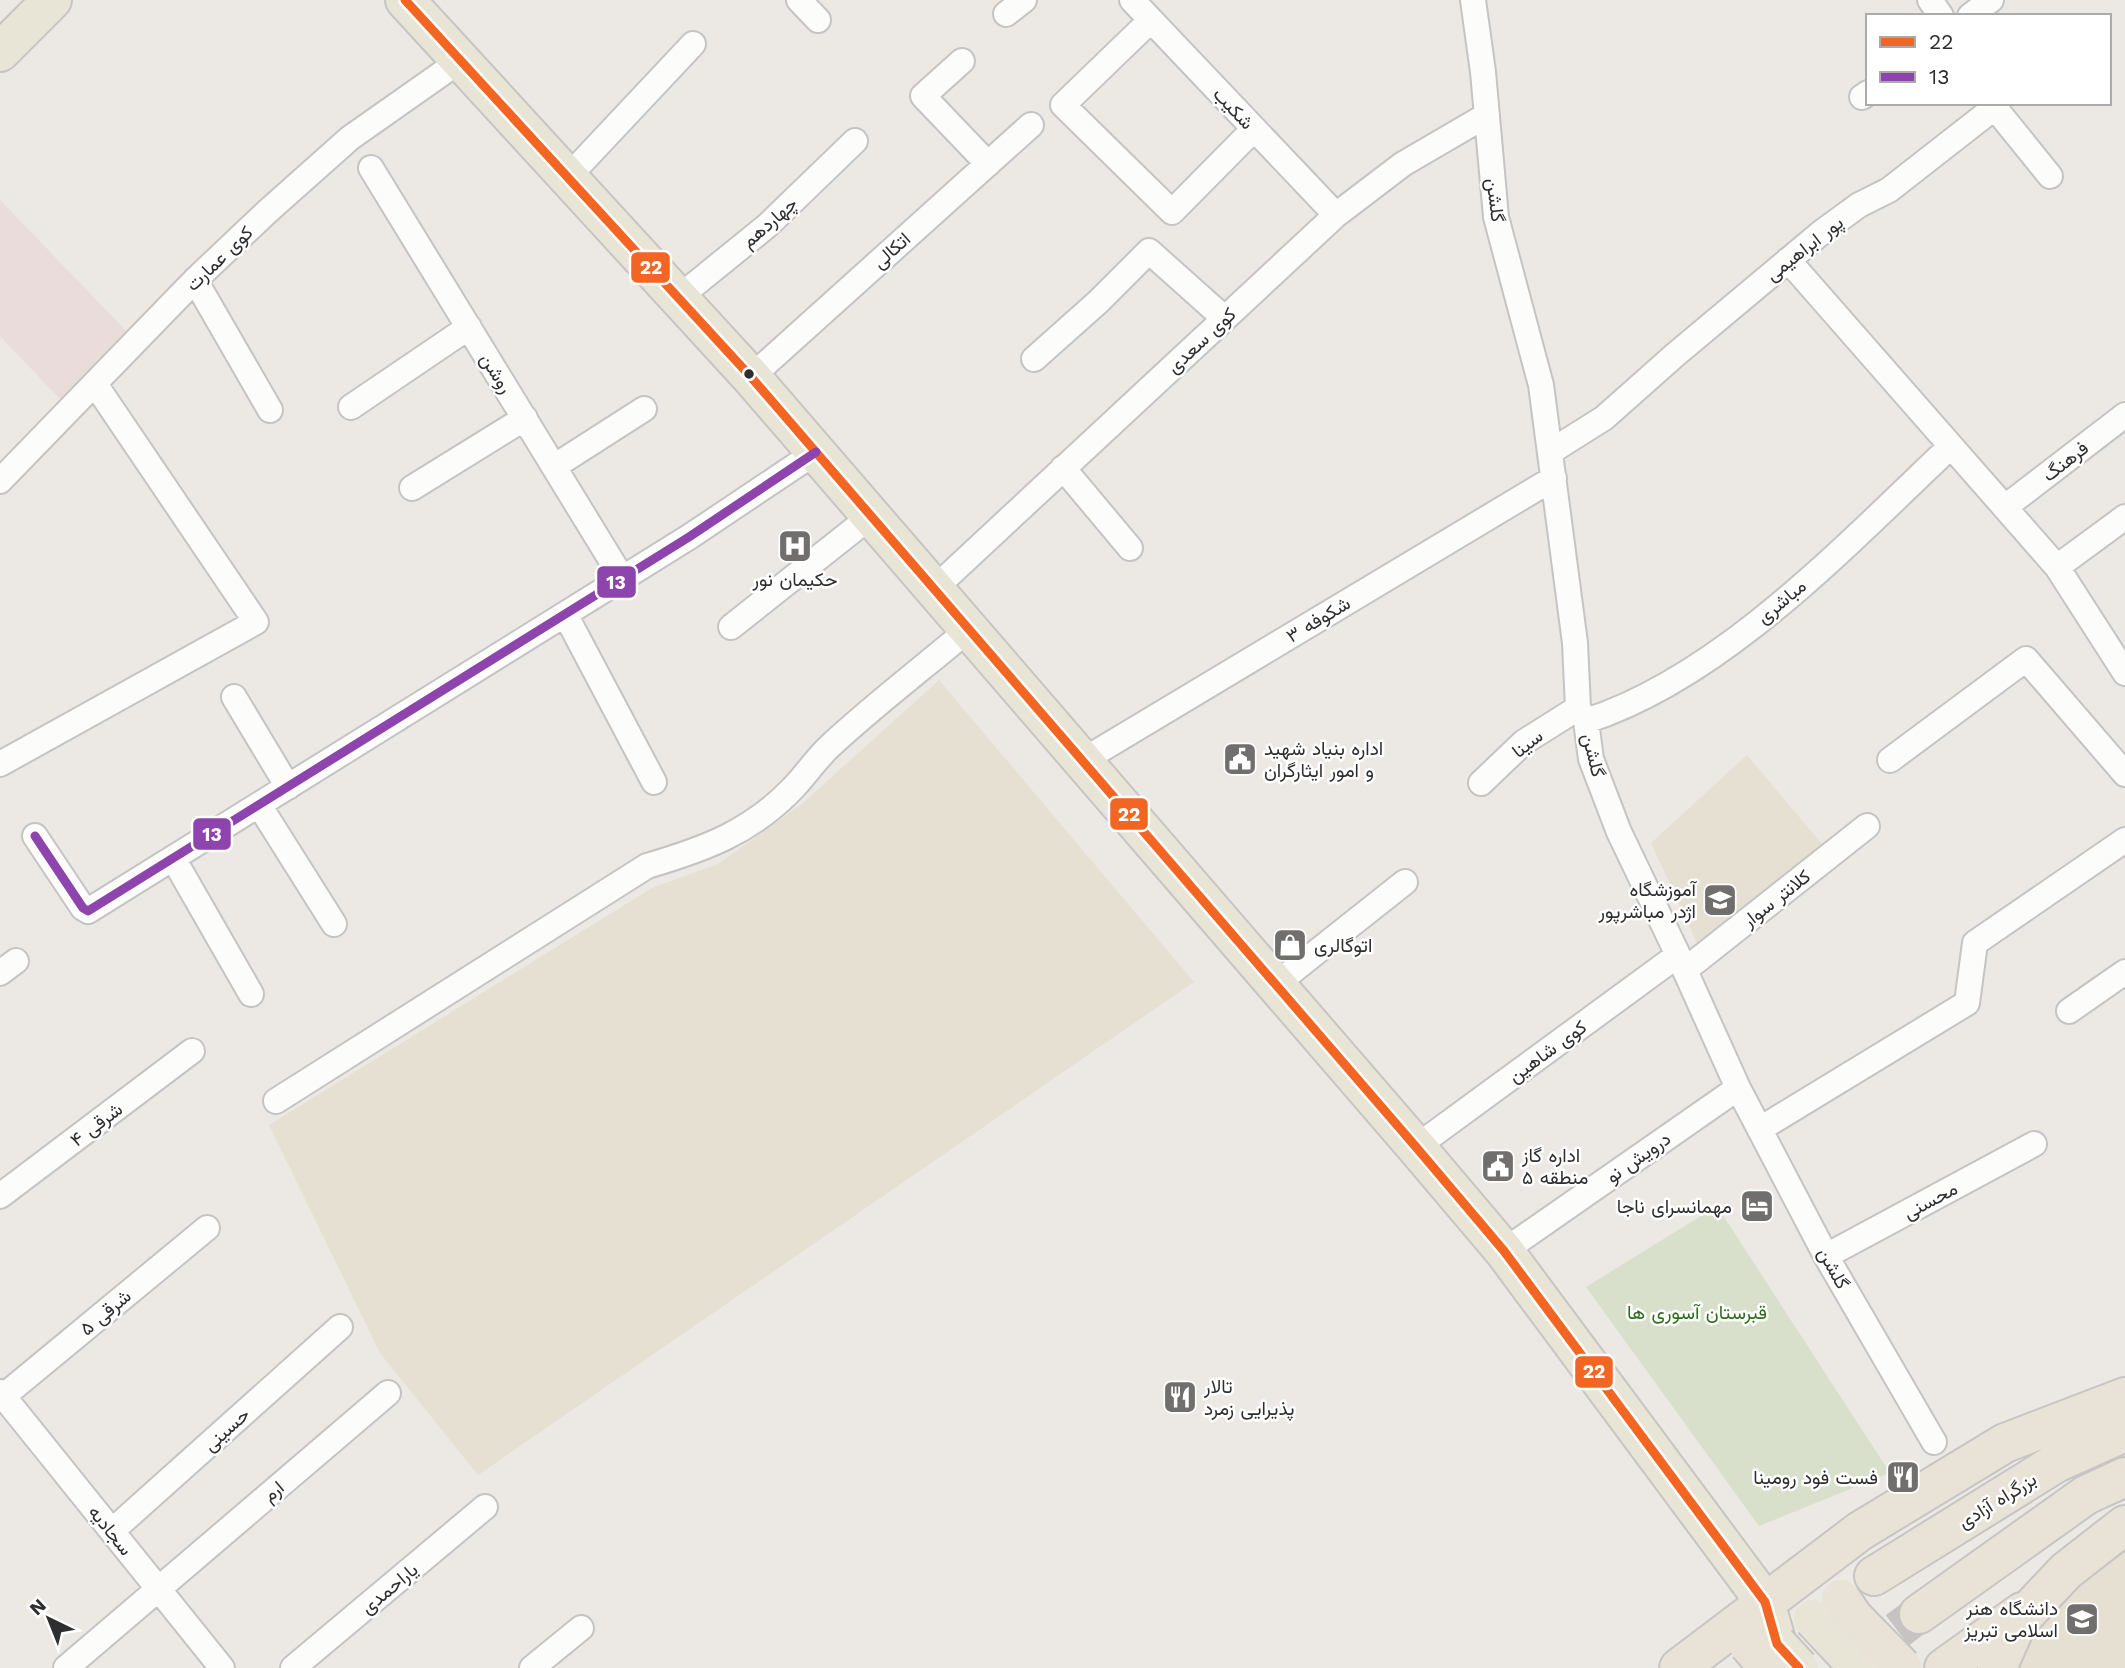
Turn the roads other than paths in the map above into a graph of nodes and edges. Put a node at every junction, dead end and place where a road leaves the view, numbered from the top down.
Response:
1 (52, 0) edge
2 (405, 0) edge
3 (799, 0) edge
4 (1132, 0) edge
5 (1473, 0) edge
6 (1991, 0) edge
7 (1973, 14) edge
8 (818, 20) dead end
9 (1151, 20) junction
10 (692, 44) dead end
11 (0, 52) edge
12 (461, 60) junction
13 (962, 61) dead end
14 (1992, 105) edge
15 (1487, 115) junction
16 (1031, 125) dead end
17 (1254, 129) junction
18 (855, 141) dead end
19 (988, 164) junction
20 (371, 168) dead end
21 (2050, 176) dead end
22 (568, 177) junction
23 (1336, 215) junction
24 (1788, 260) junction
25 (195, 280) junction
26 (678, 298) junction
27 (1224, 318) junction
28 (468, 327) junction
29 (1034, 359) dead end
30 (751, 377) junction
31 (95, 384) junction
32 (351, 407) dead end
33 (644, 409) dead end
34 (270, 410) dead end
35 (2125, 415) edge
36 (525, 418) junction
37 (1951, 446) junction
38 (816, 452) junction
39 (1550, 452) junction
40 (555, 466) junction
41 (1063, 468) junction
42 (1554, 478) junction
43 (0, 481) edge
44 (412, 488) dead end
45 (2005, 507) junction
46 (872, 516) junction
47 (2125, 517) edge
48 (1130, 548) dead end
49 (2057, 567) junction
50 (622, 578) junction
51 (934, 589) junction
52 (565, 614) junction
53 (731, 627) dead end
54 (969, 629) junction
55 (2125, 673) edge
56 (234, 697) dead end
57 (1582, 714) junction
58 (1890, 760) dead end
59 (1082, 761) junction
60 (0, 764) edge
61 (2125, 774) edge
62 (654, 782) dead end
63 (1481, 783) dead end
64 (288, 787) junction
65 (258, 805) junction
66 (1867, 826) dead end
67 (35, 836) dead end
68 (2125, 840) edge
69 (173, 858) junction
70 (1405, 882) dead end
71 (334, 924) dead end
72 (1682, 962) junction
73 (2125, 972) edge
74 (1276, 984) junction
75 (251, 994) dead end
76 (2069, 1011) dead end
77 (192, 1051) dead end
78 (1738, 1088) junction
79 (276, 1101) dead end
80 (1760, 1129) junction
81 (2034, 1144) dead end
82 (1416, 1147) junction
83 (0, 1196) edge
84 (207, 1228) dead end
85 (1504, 1251) junction
86 (1826, 1256) junction
87 (340, 1327) dead end
88 (388, 1393) dead end
89 (1, 1396) edge
90 (2125, 1397) edge
91 (2125, 1432) edge
92 (1934, 1442) dead end
93 (2125, 1477) edge
94 (485, 1507) dead end
95 (2125, 1525) edge
96 (111, 1531) junction
97 (1860, 1531) junction
98 (1874, 1576) dead end
99 (158, 1589) junction
100 (2038, 1600) junction
101 (1765, 1602) junction
102 (1827, 1609) junction
103 (1919, 1614) tunnel mouth
104 (582, 1628) dead end
105 (1765, 1650) edge
106 (66, 1668) edge
107 (222, 1668) edge
108 (293, 1668) edge
109 (533, 1668) edge
110 (1679, 1668) edge
111 (1858, 1668) edge
112 (1903, 1668) edge
113 (1944, 1668) edge
114 (1997, 1668) edge

1 - 11 main road
2 - 12 main road
3 - 8 street
4 - 9 street, شکیب
5 - 15 street, گلشن
6 - 7 street
9 - 17 street, شکیب
9 - 17 street
10 - 22 street
12 - 22 main road
12 - 25 street, کوی عمارت
13 - 19 street
14 - 21 street, پور ابراهیمی
14 - 24 street, پور ابراهیمی
15 - 23 street, کوی سعدی
15 - 39 street, گلشن
16 - 19 street, اتکالی
17 - 23 street, شکیب
18 - 26 street, چهاردهم
19 - 30 street, اتکالی
20 - 28 street, روشن
22 - 26 main road
23 - 27 street, کوی سعدی
24 - 37 street
24 - 39 street, پور ابراهیمی
25 - 31 street, کوی عمارت
25 - 34 street
26 - 30 main road
27 - 29 street
27 - 41 street, کوی سعدی
28 - 32 street
28 - 36 street, روشن
30 - 38 main road
31 - 43 street, کوی عمارت
31 - 60 street
33 - 40 street
35 - 45 street, فرهنگ
36 - 40 street, روشن
36 - 44 street
37 - 45 street
37 - 57 street, مباشری
38 - 46 main road
38 - 50 street
39 - 42 street, گلشن
40 - 50 street, روشن
41 - 48 street
41 - 51 street, کوی سعدی
42 - 57 street, گلشن
42 - 59 street, شکوفه ۳
45 - 49 street
46 - 51 main road
46 - 53 street
47 - 49 street
49 - 55 street
50 - 52 street
51 - 54 main road
52 - 62 street
52 - 64 street
54 - 59 main road
54 - 79 street
56 - 64 street
57 - 63 street, سینا
57 - 72 street, گلشن
58 - 61 street
59 - 74 main road
64 - 65 street
65 - 69 street
65 - 71 street
66 - 72 street, کلانتر سوار
67 - 69 street
68 - 80 street
69 - 75 street
70 - 74 street
72 - 78 street, گلشن
72 - 82 street, کوی شاهین
73 - 76 street
74 - 82 main road
77 - 83 street, ۴ شرقی
78 - 80 street, گلشن
78 - 85 street, درویش نو
80 - 86 street, گلشن
81 - 86 street, محسنی
82 - 85 main road
84 - 89 street, ۵ شرقی
85 - 101 main road
86 - 92 street, گلشن
87 - 96 street, حسینی
88 - 99 street, ارم
89 - 96 street, سجادیه
90 - 97 highway
91 - 98 highway, بزرگراه آزادی
93 - 103 highway
94 - 108 street, یاراحمدی
95 - 100 highway
96 - 99 street, سجادیه
97 - 101 highway
97 - 102 highway
99 - 106 street, ارم
99 - 107 street, سجادیه
100 - 113 highway
100 - 114 highway
101 - 102 main road
101 - 105 main road
102 - 111 main road, bridge
102 - 112 highway, bridge
104 - 109 street
105 - 110 highway

